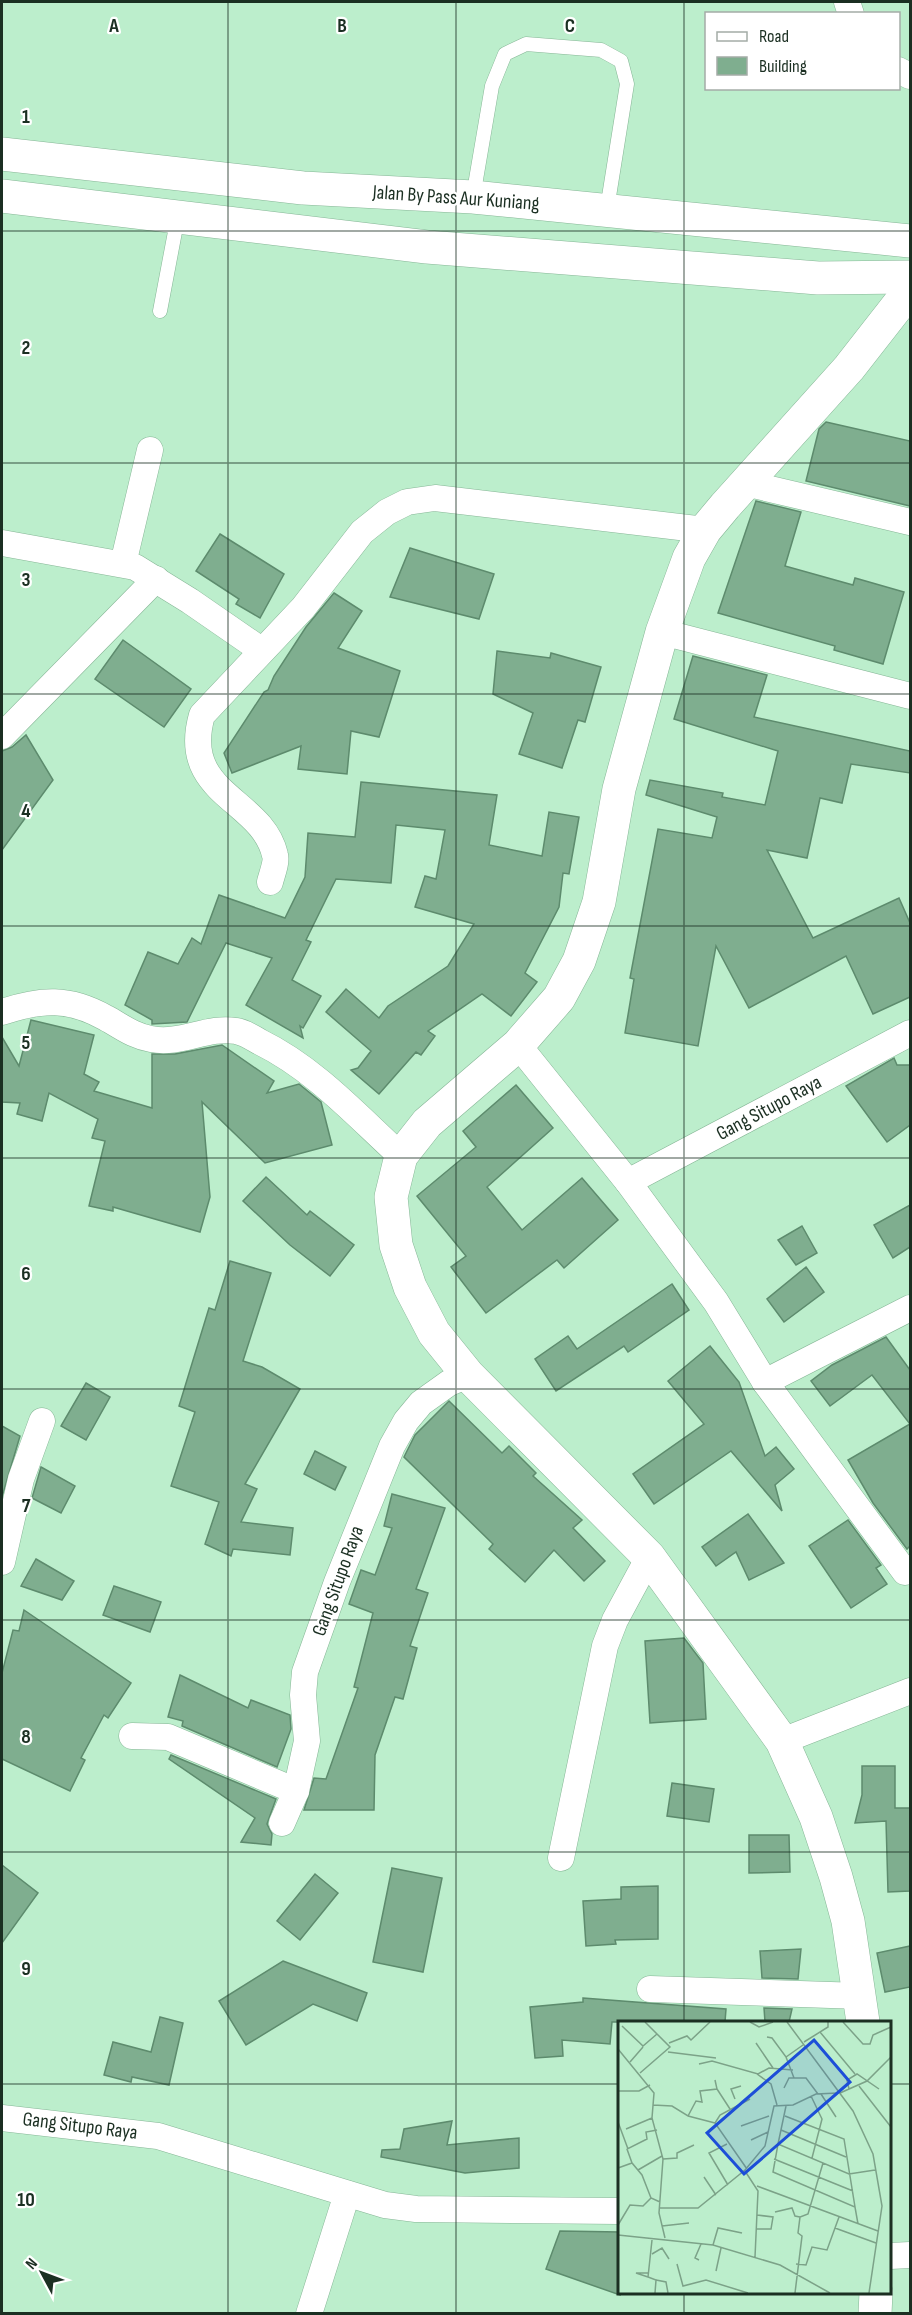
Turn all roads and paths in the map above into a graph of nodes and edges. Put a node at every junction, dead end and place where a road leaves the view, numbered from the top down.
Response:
1 (2, 154) edge
2 (303, 188) junction
3 (2, 196) edge
4 (473, 197) junction
5 (607, 209) junction
6 (178, 216) junction
7 (298, 229) junction
8 (910, 241) edge
9 (910, 277) edge
10 (910, 290) edge
11 (160, 311) dead end
12 (150, 450) dead end
13 (745, 483) junction
14 (910, 522) edge
15 (705, 530) junction
16 (2, 543) edge
17 (123, 564) junction
18 (156, 579) junction
19 (662, 632) junction
20 (261, 651) junction
21 (910, 696) edge
22 (2, 735) edge
23 (270, 882) dead end
24 (2, 1012) edge
25 (910, 1033) edge
26 (518, 1046) junction
27 (401, 1156) junction
28 (628, 1182) junction
29 (910, 1308) edge
30 (468, 1375) junction
31 (765, 1382) junction
32 (42, 1421) dead end
33 (8, 1510) edge
34 (649, 1557) junction
35 (2, 1562) edge
36 (909, 1574) edge
37 (910, 1691) edge
38 (132, 1736) dead end
39 (782, 1741) junction
40 (296, 1791) junction
41 (282, 1823) dead end
42 (561, 1858) dead end
43 (650, 1989) dead end
44 (862, 2009) edge
45 (2, 2118) edge
46 (347, 2194) junction
47 (618, 2211) edge
48 (910, 2255) edge
49 (891, 2256) edge
50 (876, 2294) edge
51 (309, 2313) edge
52 (875, 2313) edge

1 - 2 main road, Jalan By Pass Aur Kuniang
2 - 4 main road, Jalan By Pass Aur Kuniang
2 - 7 main road
3 - 6 main road
4 - 5 main road, Jalan By Pass Aur Kuniang
4 - 5 lane
5 - 8 main road, Jalan By Pass Aur Kuniang
6 - 7 main road
6 - 11 lane
7 - 9 main road
10 - 13 main road
12 - 17 street
13 - 14 street
13 - 15 main road
15 - 19 main road
15 - 20 street
16 - 17 street
17 - 18 street
18 - 20 street
18 - 22 street
19 - 21 street
19 - 26 main road
20 - 23 street
24 - 27 street
25 - 28 street, Gang Situpo Raya
26 - 27 main road
26 - 28 street
27 - 30 main road
28 - 31 street
29 - 31 street
30 - 34 main road
30 - 40 street, Gang Situpo Raya
31 - 36 street
32 - 33 street
33 - 35 street
34 - 39 main road
34 - 42 street
37 - 39 street
38 - 40 street
39 - 44 main road
40 - 41 street, Gang Situpo Raya
43 - 44 street
45 - 46 street, Gang Situpo Raya
46 - 47 street, Gang Situpo Raya
46 - 51 street
48 - 49 street
50 - 52 main road

